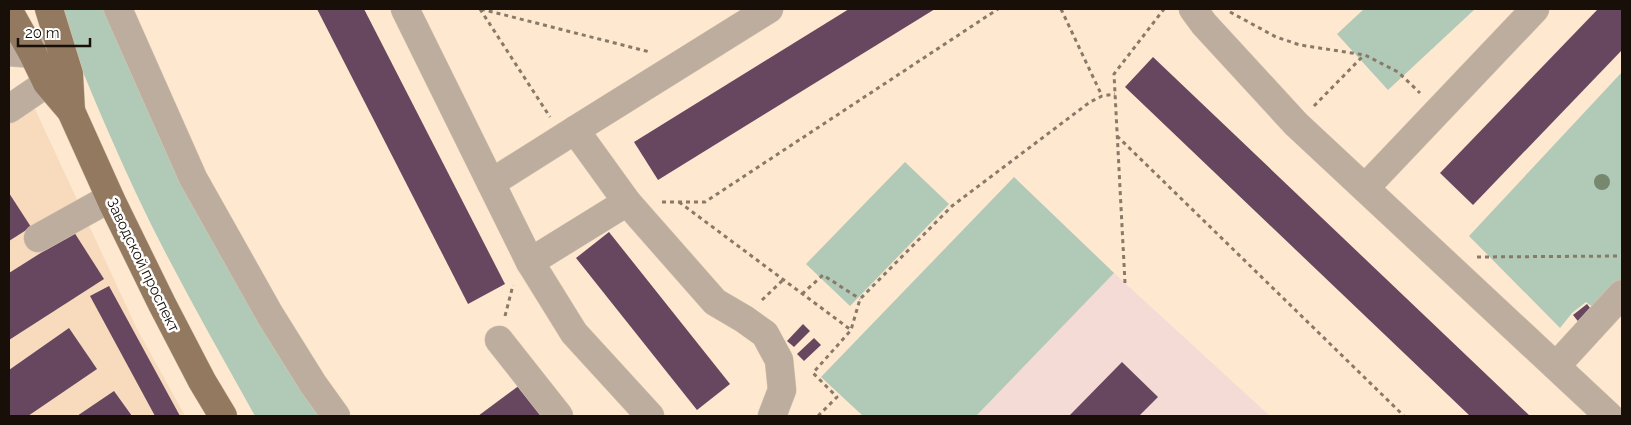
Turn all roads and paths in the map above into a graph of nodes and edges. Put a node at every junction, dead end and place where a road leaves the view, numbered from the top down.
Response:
1 (49, 9) edge
2 (118, 9) edge
3 (405, 9) edge
4 (480, 9) edge
5 (769, 9) edge
6 (998, 9) edge
7 (1061, 9) edge
8 (1164, 9) edge
9 (1193, 9) edge
10 (1225, 9) edge
11 (1535, 9) edge
12 (9, 11) edge
13 (60, 46) junction
14 (21, 53) edge
15 (1365, 55) junction
16 (686, 61) junction
17 (58, 79) junction
18 (1115, 94) junction
19 (1102, 96) junction
20 (9, 109) edge
21 (1439, 110) junction
22 (1296, 124) junction
23 (569, 134) junction
24 (1117, 136) junction
25 (491, 182) junction
26 (1365, 188) junction
27 (110, 198) junction
28 (678, 201) junction
29 (627, 202) junction
30 (38, 238) dead end
31 (1622, 256) edge
32 (1438, 257) junction
33 (530, 262) junction
34 (1125, 283) dead end
35 (514, 285) dead end
36 (802, 294) junction
37 (1622, 294) edge
38 (860, 300) junction
39 (851, 330) junction
40 (499, 340) joint
41 (1556, 366) junction
42 (223, 416) edge
43 (336, 416) edge
44 (560, 416) edge
45 (650, 416) edge
46 (772, 416) edge
47 (818, 416) edge
48 (1404, 416) edge
49 (1609, 416) edge

1 - 13 main road, Заводской проспект
2 - 43 street
3 - 25 street
4 - 16 path
4 - 23 path
5 - 16 street
6 - 28 path
7 - 19 path
8 - 18 path
9 - 22 street
10 - 15 path
11 - 21 street
12 - 14 main road, Заводской проспект
13 - 14 street
13 - 17 main road, Заводской проспект
14 - 17 main road, Заводской проспект
15 - 21 path
15 - 22 path
16 - 23 street
17 - 20 street
17 - 27 main road, Заводской проспект
18 - 19 path
18 - 24 path
19 - 38 path
21 - 26 street
22 - 26 street
23 - 25 street
23 - 29 street
24 - 34 path
24 - 48 path
25 - 33 street
26 - 32 street
27 - 30 street
27 - 42 main road, Заводской проспект
28 - 29 path
28 - 36 path
29 - 33 street
29 - 46 street
31 - 32 path
32 - 41 street
33 - 45 street
35 - 40 path
36 - 38 path
36 - 39 path
37 - 41 street
38 - 39 path
39 - 47 path
40 - 44 street
41 - 49 street

